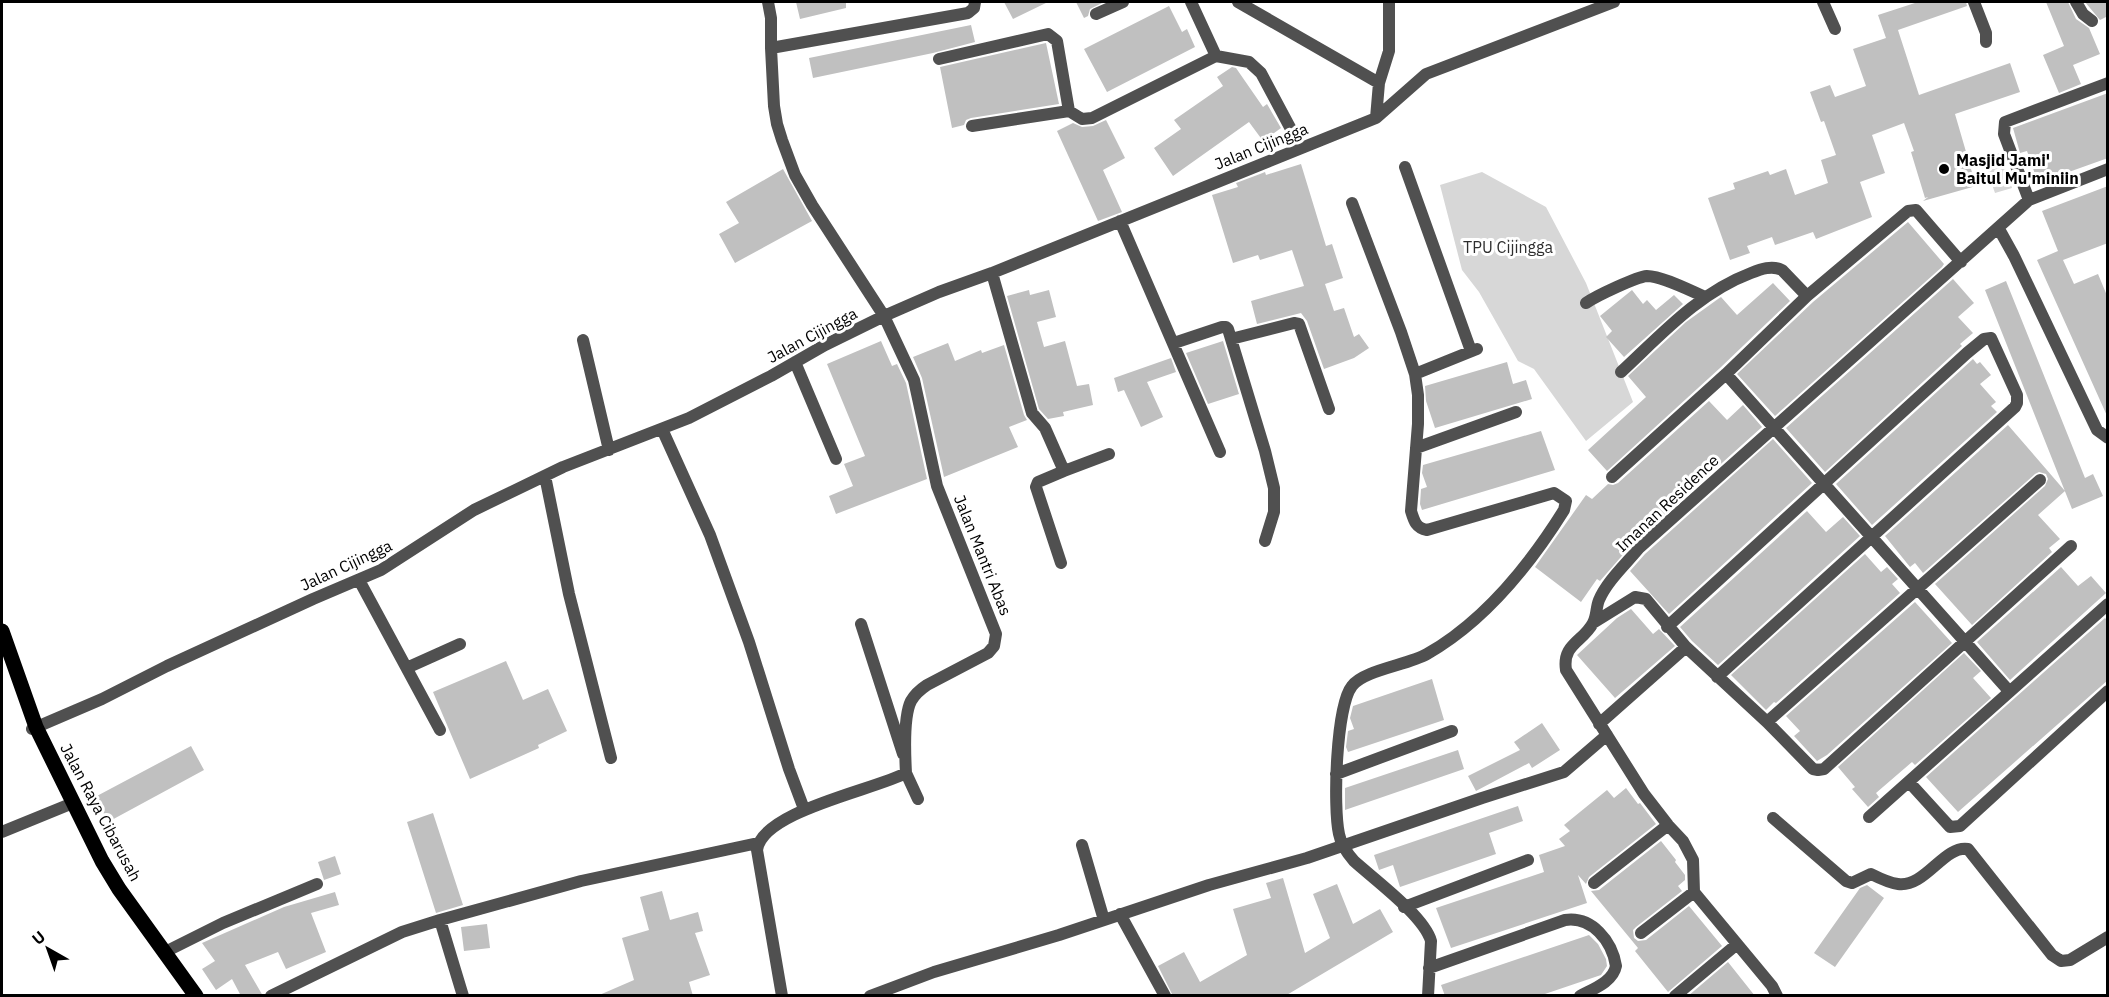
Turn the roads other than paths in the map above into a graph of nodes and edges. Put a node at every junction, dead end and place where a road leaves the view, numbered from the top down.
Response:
1 (768, 2) edge
2 (975, 2) edge
3 (1123, 2) edge
4 (1191, 2) edge
5 (1238, 2) edge
6 (1614, 2) edge
7 (1823, 2) edge
8 (1974, 2) edge
9 (2076, 2) edge
10 (1386, 3) edge
11 (1096, 14) dead end
12 (2092, 21) dead end
13 (1835, 29) dead end
14 (1986, 42) dead end
15 (771, 48) junction
16 (1216, 56) junction
17 (939, 59) dead end
18 (1379, 83) junction
19 (2108, 83) edge
20 (1069, 111) junction
21 (1376, 118) junction
22 (972, 126) dead end
23 (1301, 148) junction
24 (1405, 167) dead end
25 (2108, 169) edge
26 (2029, 200) junction
27 (1352, 203) dead end
28 (1120, 221) junction
29 (1999, 229) junction
30 (1961, 261) junction
31 (992, 273) junction
32 (1808, 296) junction
33 (1705, 297) junction
34 (1586, 303) dead end
35 (884, 316) junction
36 (1231, 339) junction
37 (583, 340) dead end
38 (1174, 343) junction
39 (795, 362) junction
40 (1621, 372) dead end
41 (1415, 374) junction
42 (1726, 374) junction
43 (1329, 409) dead end
44 (1515, 412) dead end
45 (1775, 428) junction
46 (662, 429) junction
47 (2108, 438) edge
48 (1416, 448) junction
49 (609, 450) junction
50 (1220, 452) dead end
51 (1109, 454) dead end
52 (836, 459) dead end
53 (1064, 471) junction
54 (546, 476) junction
55 (1612, 477) dead end
56 (2040, 480) dead end
57 (1823, 483) junction
58 (1871, 538) junction
59 (1265, 541) dead end
60 (2071, 546) dead end
61 (1061, 563) dead end
62 (359, 580) junction
63 (1918, 590) junction
64 (2108, 604) edge
65 (1593, 623) junction
66 (861, 624) dead end
67 (1667, 627) junction
68 (2, 631) edge
69 (1965, 642) junction
70 (460, 644) dead end
71 (2, 647) edge
72 (1686, 647) junction
73 (407, 666) junction
74 (1717, 677) junction
75 (2009, 691) junction
76 (2108, 691) edge
77 (1767, 722) junction
78 (1599, 724) junction
79 (34, 728) junction
80 (440, 730) dead end
81 (1452, 731) dead end
82 (1607, 735) junction
83 (611, 758) dead end
84 (905, 758) junction
85 (906, 772) junction
86 (1335, 774) junction
87 (1909, 782) junction
88 (918, 799) dead end
89 (68, 805) junction
90 (804, 809) junction
91 (1773, 818) dead end
92 (1869, 818) dead end
93 (1668, 825) junction
94 (2, 832) edge
95 (758, 843) junction
96 (1082, 845) dead end
97 (1344, 846) junction
98 (1528, 860) dead end
99 (1594, 883) dead end
100 (317, 884) dead end
101 (1694, 892) junction
102 (1404, 907) junction
103 (1120, 914) junction
104 (440, 920) junction
105 (1104, 920) junction
106 (1641, 933) dead end
107 (2108, 937) edge
108 (1736, 945) junction
109 (165, 952) junction
110 (1429, 968) junction
111 (189, 996) edge
112 (196, 996) edge
113 (272, 996) edge
114 (463, 996) edge
115 (783, 996) edge
116 (870, 996) edge
117 (1165, 996) edge
118 (1428, 996) edge
119 (1580, 996) edge
120 (1675, 996) edge
121 (1777, 996) edge

1 - 15 street
2 - 15 street
3 - 11 street
4 - 16 street
5 - 18 street
6 - 21 street, Jalan Cijingga
7 - 13 street
8 - 14 street
9 - 12 street
10 - 18 street
15 - 35 street
16 - 20 street
16 - 23 street
17 - 20 street
18 - 21 street
19 - 26 street
20 - 22 street
21 - 23 street, Jalan Cijingga
23 - 28 street, Jalan Cijingga
24 - 41 street
25 - 26 street, Imanan Residence
26 - 29 street, Imanan Residence
27 - 41 street
28 - 31 street, Jalan Cijingga
28 - 38 street
29 - 30 street, Imanan Residence
29 - 47 street
30 - 32 street
30 - 45 street, Imanan Residence
31 - 35 street, Jalan Cijingga
31 - 53 street
32 - 33 street
32 - 42 street
33 - 34 street
33 - 40 street
35 - 39 street, Jalan Cijingga
35 - 84 street, Jalan Mantri Abas
36 - 38 street
36 - 43 street
36 - 59 street
37 - 49 street
38 - 50 street
39 - 46 street, Jalan Cijingga
39 - 52 street
41 - 48 street
42 - 45 street
42 - 55 street
44 - 48 street
45 - 57 street
45 - 65 street, Imanan Residence
46 - 49 street, Jalan Cijingga
46 - 90 street
48 - 86 street
49 - 54 street, Jalan Cijingga
51 - 53 street
53 - 61 street
54 - 62 street, Jalan Cijingga
54 - 83 street
56 - 63 street
57 - 58 street
57 - 58 street
57 - 67 street
58 - 63 street
58 - 74 street
60 - 69 street
62 - 73 street
62 - 79 street, Jalan Cijingga
63 - 69 street
63 - 77 street
64 - 75 street
65 - 67 street
65 - 78 street, Imanan Residence
66 - 84 street
67 - 72 street
68 - 79 main road, Jalan Raya Cibarusah
69 - 75 street
69 - 77 street
70 - 73 street
71 - 79 main road, Jalan Raya Cibarusah
72 - 74 street
72 - 78 street
73 - 80 street
74 - 77 street
75 - 87 street
76 - 87 street
78 - 82 street, Imanan Residence
79 - 89 main road, Jalan Raya Cibarusah
79 - 109 main road, Jalan Raya Cibarusah
81 - 86 street
82 - 93 street, Imanan Residence
82 - 97 street
84 - 85 street, Jalan Mantri Abas
85 - 88 street, Jalan Mantri Abas
85 - 90 street
86 - 97 street
87 - 92 street
89 - 94 street
89 - 111 main road, Jalan Raya Cibarusah
90 - 95 street
91 - 107 street
93 - 99 street
93 - 101 street, Imanan Residence
95 - 104 street
95 - 115 street
96 - 105 street
97 - 102 street
97 - 103 street
98 - 102 street
100 - 109 street
101 - 106 street
101 - 108 street
102 - 110 street
103 - 105 street
103 - 117 street
104 - 113 street
104 - 114 street
105 - 116 street
108 - 120 street
108 - 121 street
109 - 112 main road, Jalan Raya Cibarusah
110 - 118 street
110 - 119 street

